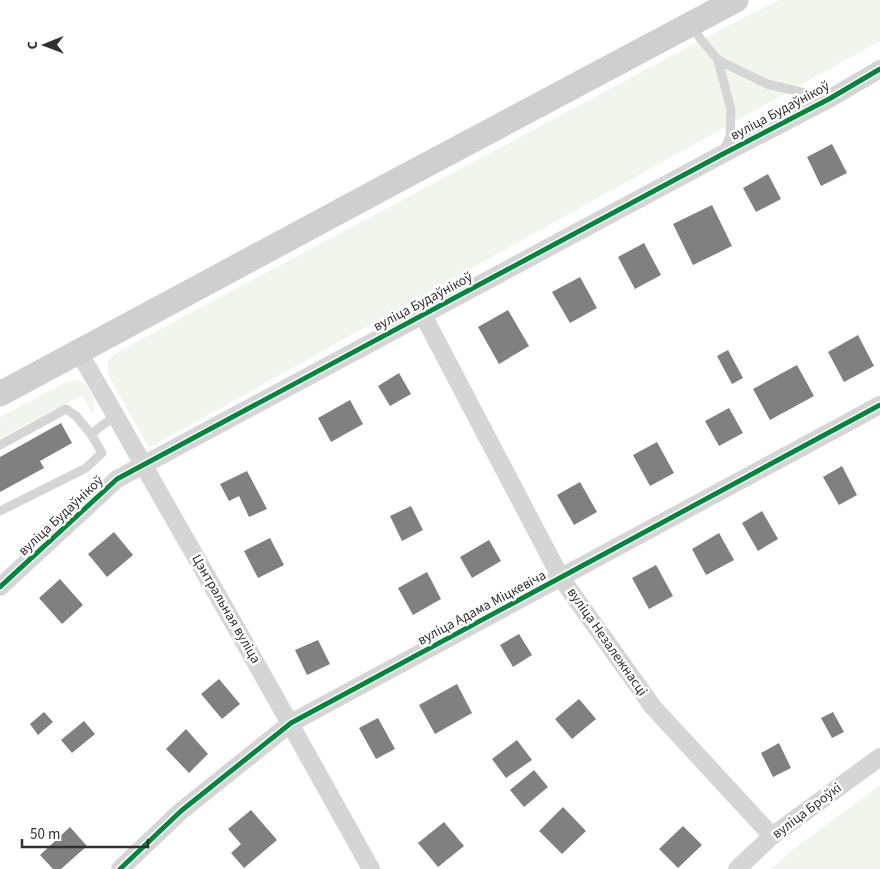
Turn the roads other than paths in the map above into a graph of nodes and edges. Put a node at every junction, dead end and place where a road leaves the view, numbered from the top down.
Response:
1 (736, 0) edge
2 (690, 25) junction
3 (718, 60) junction
4 (880, 69) edge
5 (829, 99) junction
6 (721, 155) junction
7 (423, 315) junction
8 (78, 351) junction
9 (0, 394) edge
10 (880, 405) edge
11 (116, 415) junction
12 (91, 434) junction
13 (0, 445) edge
14 (143, 465) junction
15 (0, 511) edge
16 (561, 578) junction
17 (0, 587) edge
18 (291, 724) junction
19 (880, 757) edge
20 (772, 836) junction
21 (120, 869) edge
22 (371, 869) edge
23 (737, 869) edge

1 - 2 street
2 - 3 lane
2 - 8 street
3 - 5 lane
3 - 6 lane
4 - 5 street, вуліца Будаўнікоў
5 - 6 street, вуліца Будаўнікоў
6 - 7 street, вуліца Будаўнікоў
7 - 14 street, вуліца Будаўнікоў
7 - 16 street, вуліца Незалежнасці
8 - 9 street
8 - 11 street, Цэнтральная вуліца
10 - 16 street, вуліца Адама Міцкевіча
11 - 12 lane
11 - 14 street, Цэнтральная вуліца
12 - 13 lane
12 - 15 lane
14 - 17 street, вуліца Будаўнікоў
14 - 18 street, Цэнтральная вуліца
16 - 18 street, вуліца Адама Міцкевіча
16 - 20 street, вуліца Незалежнасці
18 - 21 street, вуліца Адама Міцкевіча
18 - 22 street, Цэнтральная вуліца
19 - 20 street, вуліца Броўкі
20 - 23 street, вуліца Броўкі

